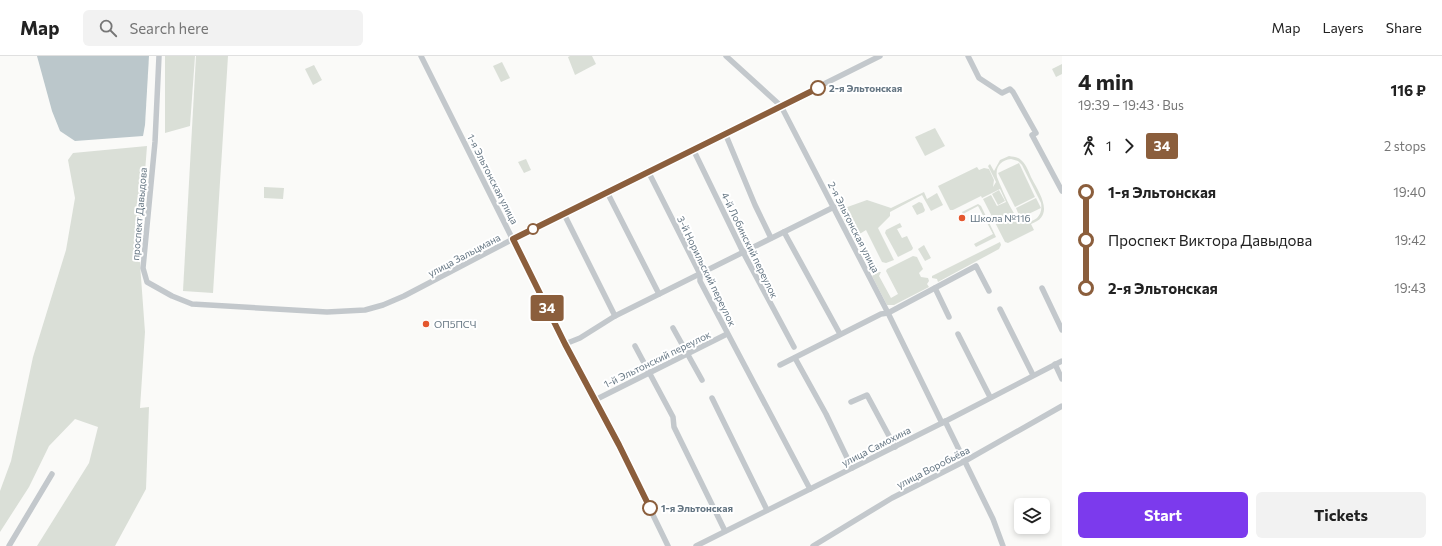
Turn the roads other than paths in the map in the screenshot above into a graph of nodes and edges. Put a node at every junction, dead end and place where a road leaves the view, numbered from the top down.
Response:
1 (159, 56) edge
2 (421, 56) edge
3 (726, 56) edge
4 (880, 56) edge
5 (968, 56) edge
6 (781, 106) junction
7 (725, 133) junction
8 (694, 149) junction
9 (648, 171) junction
10 (1062, 191) edge
11 (607, 192) junction
12 (834, 207) junction
13 (564, 214) junction
14 (784, 232) junction
15 (771, 238) junction
16 (513, 239) junction
17 (743, 252) junction
18 (700, 274) junction
19 (935, 288) junction
20 (1042, 288) dead end
21 (989, 291) dead end
22 (659, 294) junction
23 (233, 306) joint
24 (1000, 309) dead end
25 (888, 313) junction
26 (616, 316) junction
27 (950, 317) dead end
28 (673, 328) dead end
29 (1062, 330) edge
30 (727, 334) junction
31 (840, 334) junction
32 (958, 334) dead end
33 (565, 344) junction
34 (635, 346) dead end
35 (794, 347) dead end
36 (688, 354) junction
37 (795, 358) junction
38 (1062, 361) edge
39 (1055, 364) junction
40 (780, 365) dead end
41 (650, 373) junction
42 (1033, 375) junction
43 (1062, 379) edge
44 (702, 380) dead end
45 (990, 397) junction
46 (712, 398) dead end
47 (595, 400) junction
48 (851, 402) dead end
49 (1062, 406) edge
50 (943, 422) junction
51 (895, 447) junction
52 (965, 461) junction
53 (852, 468) junction
54 (52, 474) dead end
55 (810, 489) junction
56 (767, 510) junction
57 (725, 531) junction
58 (9, 546) edge
59 (668, 546) edge
60 (696, 546) edge
61 (813, 546) edge
62 (1003, 546) edge

1 - 23 street, проспект Давыдова
2 - 16 street, 1-я Эльтонская улица
3 - 6 street, 2-я Эльтонская улица
4 - 6 street, улица Зальцмана
5 - 10 street
6 - 7 street, улица Зальцмана
6 - 12 street, 2-я Эльтонская улица
7 - 8 street, улица Зальцмана
7 - 15 street
8 - 9 street, улица Зальцмана
8 - 17 street, 4-й Лобинский переулок
9 - 11 street, улица Зальцмана
9 - 18 street, 3-й Норильский переулок
11 - 13 street, улица Зальцмана
11 - 22 street
12 - 14 street
12 - 25 street, 2-я Эльтонская улица
13 - 16 street, улица Зальцмана
13 - 26 street
14 - 15 street
14 - 31 street
15 - 17 street
16 - 23 street, улица Зальцмана
16 - 33 street, 1-я Эльтонская улица
17 - 18 street
17 - 35 street, 4-й Лобинский переулок
18 - 22 street
18 - 30 street, 3-й Норильский переулок
19 - 21 street
19 - 25 street
19 - 27 street
20 - 29 street
22 - 26 street
24 - 42 street
25 - 31 street
25 - 50 street, 2-я Эльтонская улица
26 - 33 street
28 - 36 street
30 - 36 street, 1-й Эльтонский переулок
30 - 55 street, 3-й Норильский переулок
31 - 37 street
32 - 45 street
33 - 47 street, 1-я Эльтонская улица
34 - 41 street
36 - 41 street, 1-й Эльтонский переулок
36 - 44 street
37 - 40 street
37 - 53 street
38 - 39 street, улица Самохина
39 - 42 street, улица Самохина
39 - 43 street
41 - 47 street, 1-й Эльтонский переулок
41 - 57 street
42 - 45 street, улица Самохина
45 - 50 street, улица Самохина
46 - 56 street
47 - 59 street, 1-я Эльтонская улица
48 - 51 street
49 - 52 street, улица Воробьёва
50 - 51 street, улица Самохина
50 - 52 street, 2-я Эльтонская улица
51 - 53 street, улица Самохина
52 - 61 street, улица Воробьёва
52 - 62 street, 2-я Эльтонская улица
53 - 55 street, улица Самохина
54 - 58 street
55 - 56 street, улица Самохина
56 - 57 street, улица Самохина
57 - 60 street, улица Самохина

